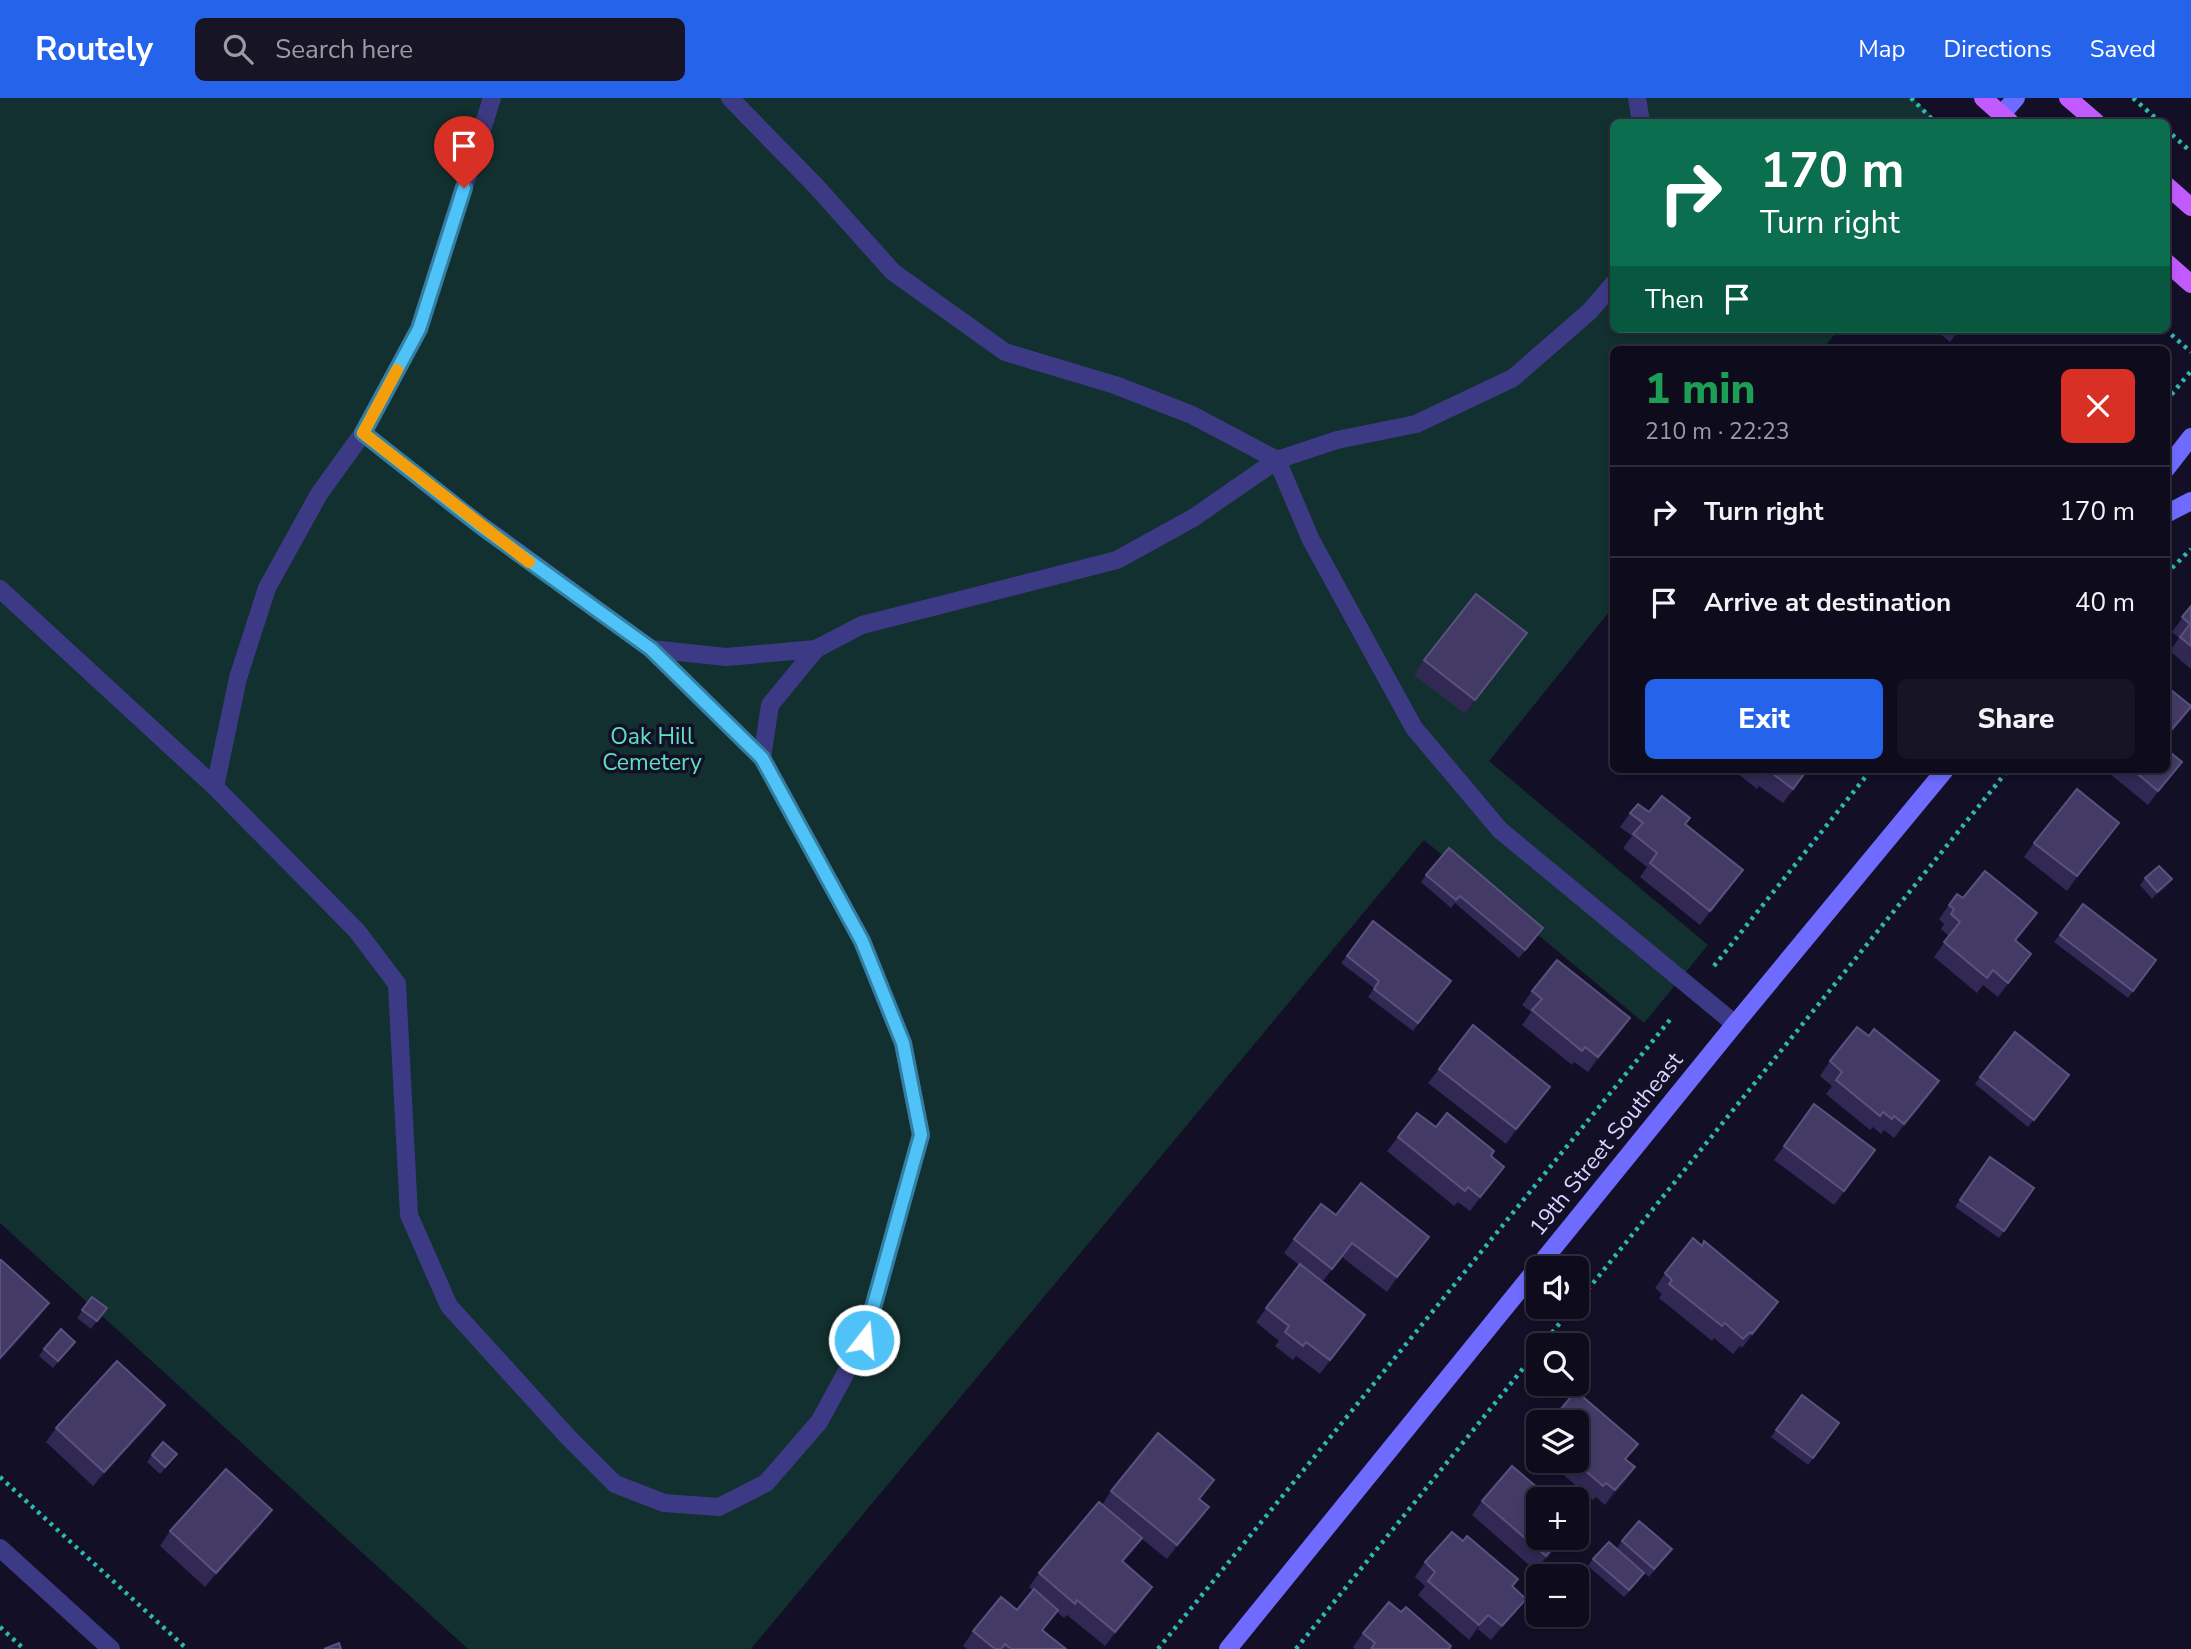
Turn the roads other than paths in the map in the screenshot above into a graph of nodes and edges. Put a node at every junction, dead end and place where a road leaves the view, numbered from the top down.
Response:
1 (492, 98) edge
2 (730, 98) edge
3 (1637, 98) edge
4 (1983, 98) edge
5 (2016, 98) edge
6 (2068, 98) edge
7 (1640, 119) edge
8 (2005, 119) edge
9 (2092, 119) edge
10 (2170, 189) edge
11 (2191, 207) edge
12 (2170, 266) edge
13 (2191, 284) edge
14 (1610, 288) edge
15 (363, 433) junction
16 (2191, 438) edge
17 (1277, 460) junction
18 (2170, 464) edge
19 (2191, 502) edge
20 (2170, 512) edge
21 (0, 589) edge
22 (651, 649) junction
23 (816, 649) junction
24 (762, 758) junction
25 (1943, 773) edge
26 (215, 787) junction
27 (1735, 1024) junction
28 (0, 1548) edge
29 (111, 1649) edge
30 (1228, 1649) edge

1 - 15 street
2 - 17 street
3 - 7 street
4 - 8 main road
5 - 8 main road
6 - 9 main road
10 - 11 main road
12 - 13 main road
14 - 17 street
15 - 22 street
15 - 26 street
16 - 18 main road
17 - 23 street
17 - 27 street
19 - 20 main road
21 - 26 street
22 - 23 street
22 - 24 street
23 - 24 street
24 - 26 street
25 - 27 main road, 19th Street Southeast
27 - 30 main road, 19th Street Southeast
28 - 29 street

